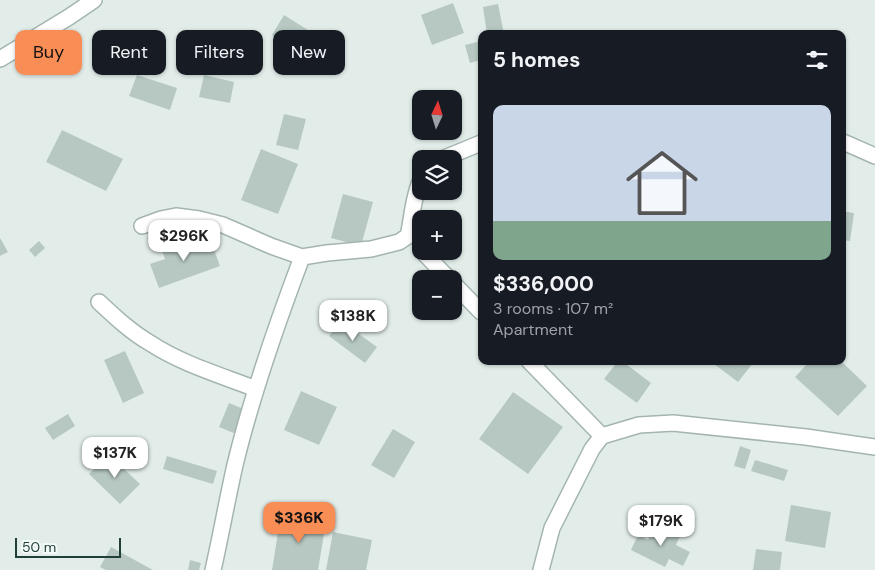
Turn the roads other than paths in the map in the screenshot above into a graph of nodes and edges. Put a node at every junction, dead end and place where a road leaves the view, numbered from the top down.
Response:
1 (94, 0) edge
2 (0, 59) edge
3 (846, 143) edge
4 (478, 144) edge
5 (462, 151) edge
6 (875, 156) edge
7 (415, 200) edge
8 (142, 226) dead end
9 (408, 236) junction
10 (412, 240) edge
11 (302, 258) junction
12 (431, 260) edge
13 (440, 270) edge
14 (462, 292) edge
15 (99, 302) dead end
16 (478, 309) edge
17 (533, 365) edge
18 (256, 389) junction
19 (602, 436) junction
20 (875, 447) edge
21 (213, 570) edge
22 (541, 570) edge

1 - 2 street
3 - 6 street
4 - 5 street
7 - 9 street
8 - 11 street
9 - 10 street
9 - 11 street
11 - 18 street
12 - 13 street
14 - 16 street
15 - 18 street
17 - 19 street
18 - 21 street
19 - 20 street
19 - 22 street

